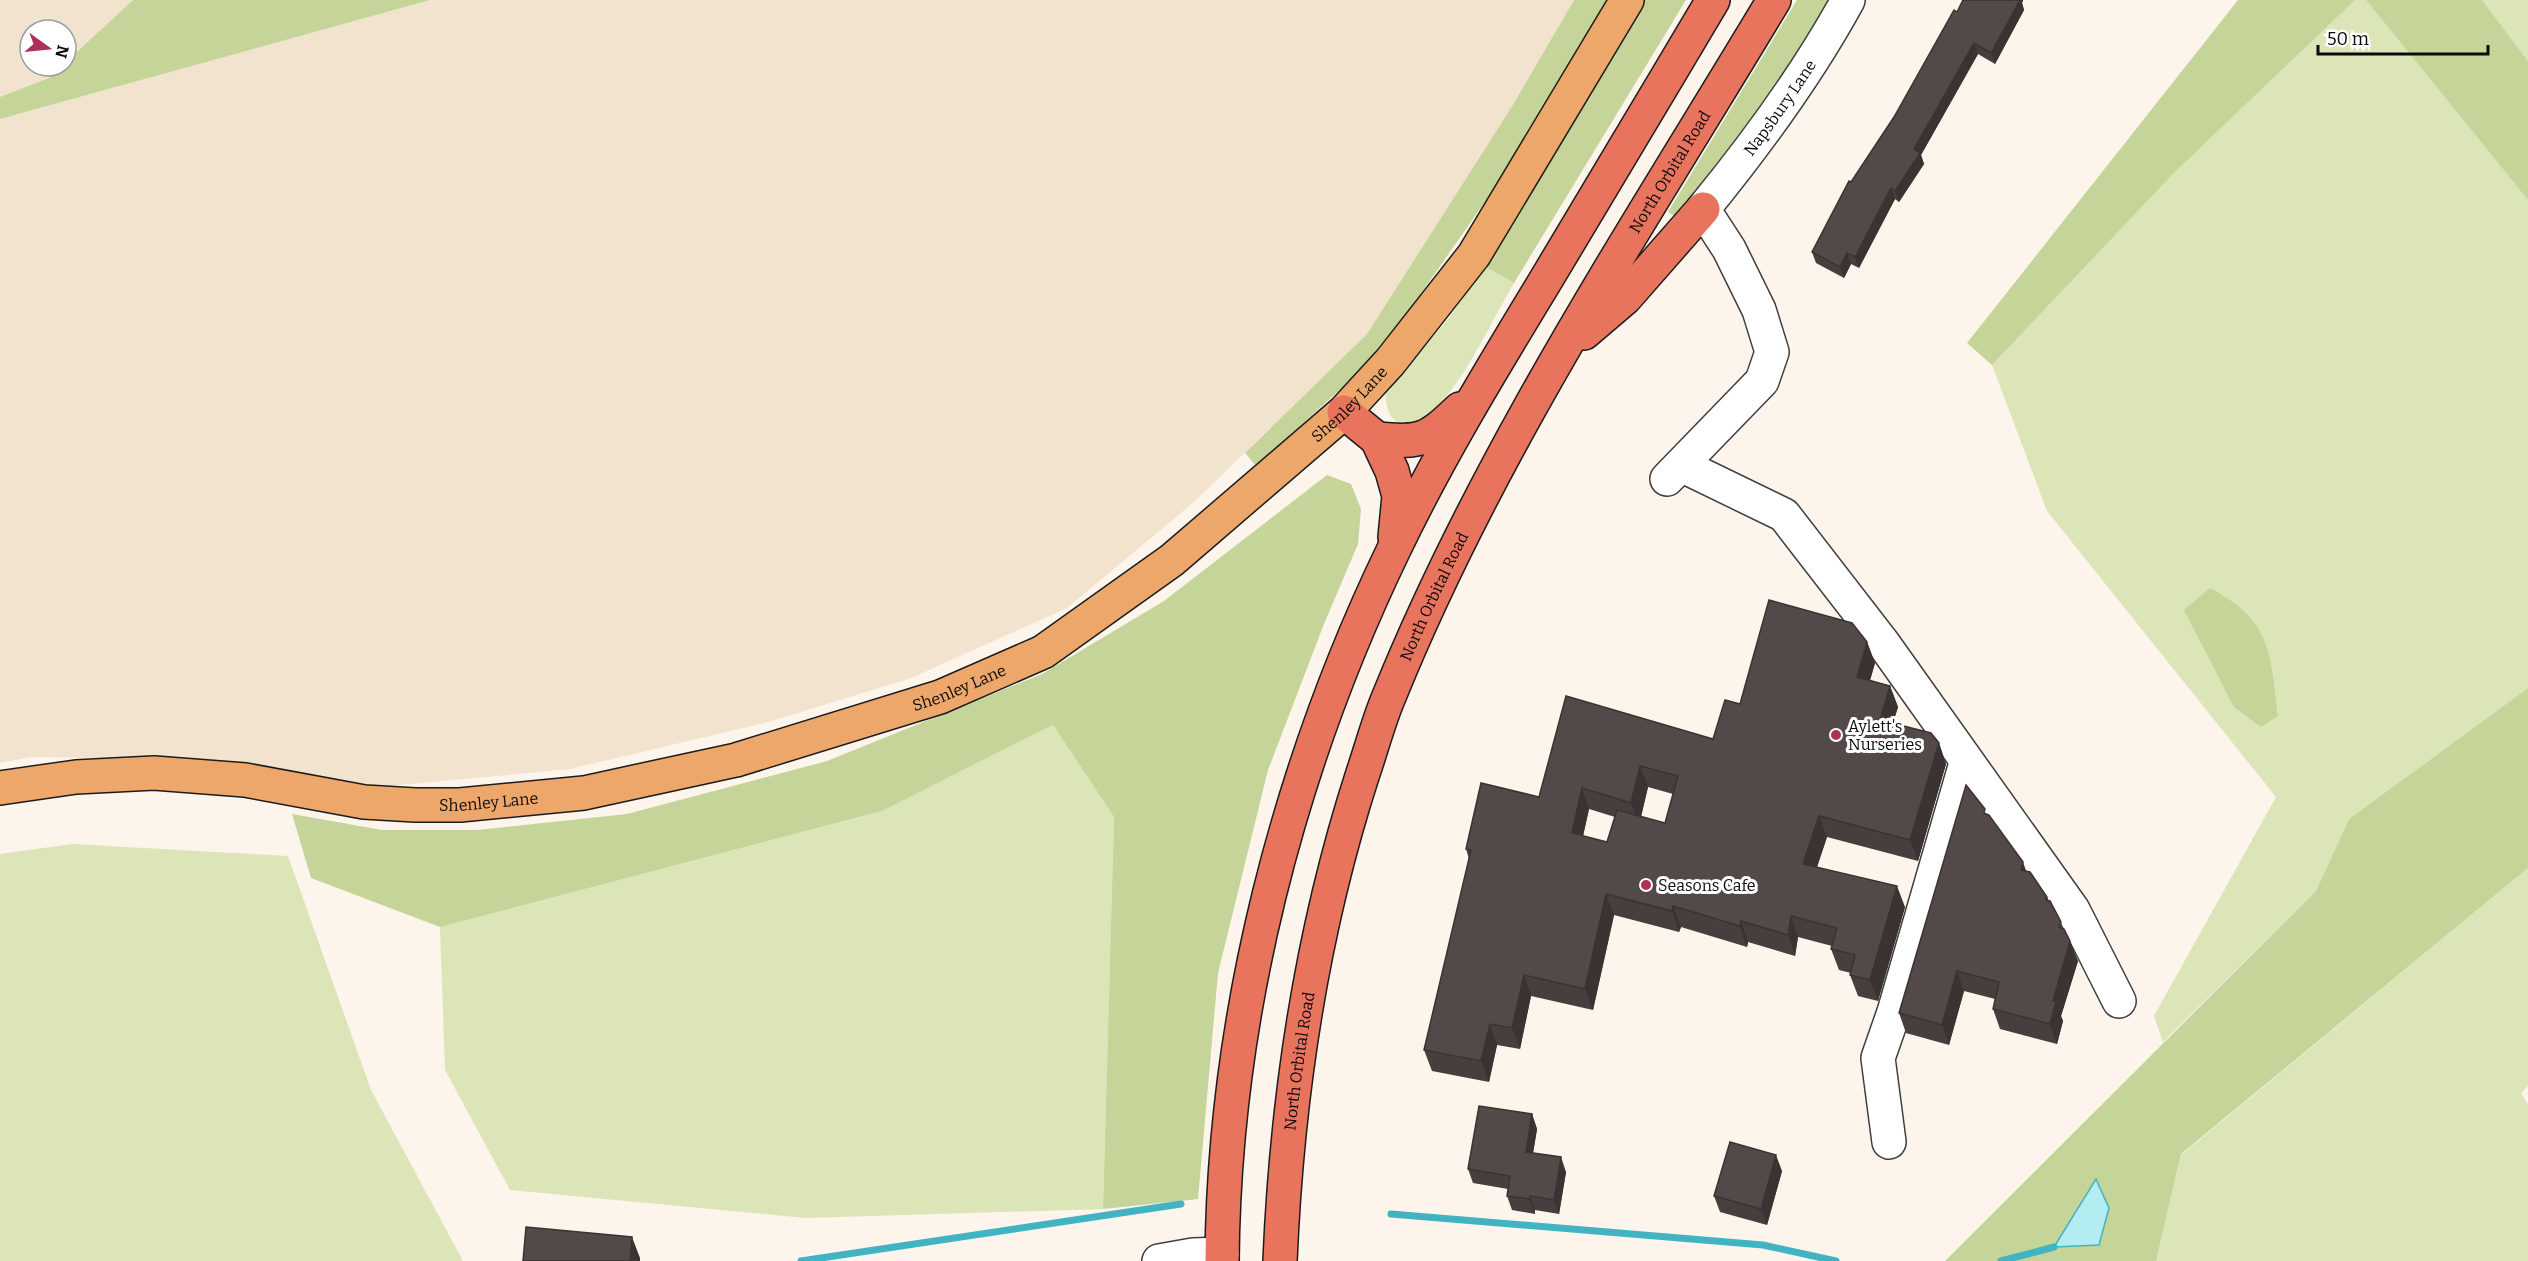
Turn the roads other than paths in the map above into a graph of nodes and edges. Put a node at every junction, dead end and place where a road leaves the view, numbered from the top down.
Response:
1 (1627, 0) edge
2 (1713, 0) edge
3 (1774, 0) edge
4 (1848, 0) edge
5 (1703, 209) junction
6 (1564, 350) junction
7 (1479, 390) junction
8 (1344, 412) junction
9 (1377, 439) junction
10 (1394, 548) junction
11 (1966, 763) junction
12 (0, 788) edge
13 (2120, 1000) dead end
14 (1889, 1142) dead end
15 (1222, 1257) edge
16 (1159, 1261) edge
17 (1280, 1261) edge

1 - 8 main road, Shenley Lane
2 - 7 highway
3 - 6 highway, North Orbital Road
4 - 5 street, Napsbury Lane
5 - 6 highway
5 - 11 street
6 - 17 highway, North Orbital Road
7 - 9 highway
7 - 10 highway
8 - 9 highway
8 - 12 main road, Shenley Lane
9 - 10 highway
10 - 15 highway
11 - 13 street
11 - 14 street
15 - 16 street

